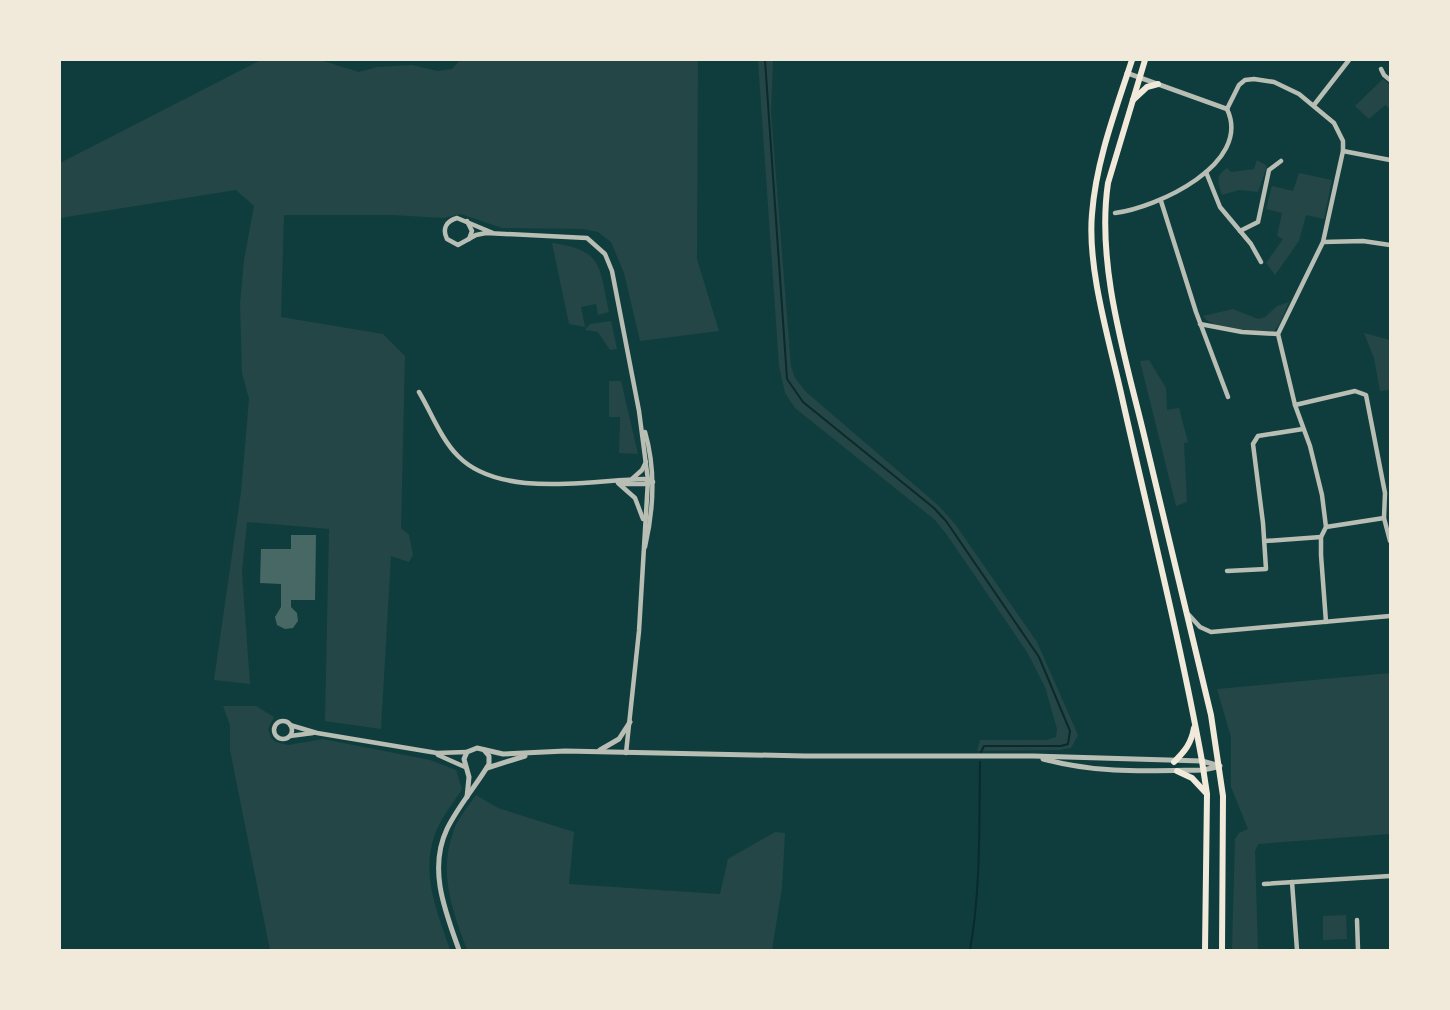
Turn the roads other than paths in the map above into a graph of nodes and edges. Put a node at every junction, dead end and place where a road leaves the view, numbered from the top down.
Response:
1 (1132, 60) edge
2 (1145, 60) edge
3 (1349, 60) edge
4 (1381, 69) dead end
5 (1128, 73) junction
6 (1139, 77) junction
7 (1391, 80) edge
8 (1158, 84) junction
9 (1132, 101) junction
10 (1314, 105) junction
11 (1227, 109) junction
12 (1343, 151) junction
13 (1391, 160) edge
14 (1281, 161) dead end
15 (1206, 172) junction
16 (1161, 201) junction
17 (1115, 213) dead end
18 (466, 220) junction
19 (1240, 231) junction
20 (493, 233) junction
21 (469, 239) junction
22 (1323, 242) junction
23 (1391, 245) edge
24 (1261, 262) dead end
25 (1200, 324) junction
26 (1278, 334) junction
27 (419, 392) dead end
28 (1228, 397) dead end
29 (1295, 405) junction
30 (639, 411) junction
31 (1303, 429) junction
32 (646, 461) junction
33 (631, 480) junction
34 (607, 482) junction
35 (649, 482) junction
36 (618, 483) junction
37 (1384, 518) junction
38 (645, 525) junction
39 (1326, 527) junction
40 (1321, 537) junction
41 (1265, 541) junction
42 (1391, 541) edge
43 (643, 558) junction
44 (1227, 571) dead end
45 (1186, 610) junction
46 (1391, 616) edge
47 (1326, 622) junction
48 (630, 722) junction
49 (1195, 723) junction
50 (290, 725) junction
51 (317, 733) junction
52 (289, 737) junction
53 (484, 750) junction
54 (595, 751) junction
55 (430, 752) junction
56 (467, 752) junction
57 (541, 752) junction
58 (626, 753) junction
59 (1033, 756) junction
60 (1202, 761) junction
61 (1174, 762) junction
62 (1220, 766) junction
63 (466, 768) junction
64 (485, 770) junction
65 (1203, 770) junction
66 (1177, 771) junction
67 (1207, 794) junction
68 (467, 797) junction
69 (1391, 876) edge
70 (1292, 882) junction
71 (1264, 884) dead end
72 (1357, 920) dead end
73 (458, 950) edge
74 (1205, 950) edge
75 (1222, 950) edge
76 (1297, 950) edge
77 (1358, 950) edge

1 - 5 main road
2 - 6 main road
3 - 10 street
4 - 7 street
5 - 6 street
5 - 49 main road
6 - 8 street
6 - 9 main road
8 - 9 main road
8 - 11 street
9 - 45 main road
10 - 11 street
10 - 12 street
11 - 15 street
12 - 13 street
12 - 22 street
14 - 19 street
15 - 16 street
15 - 19 street
16 - 17 street
16 - 25 street
18 - 20 street
18 - 21 street
18 - 21 street
19 - 24 street
20 - 21 street
20 - 30 street
22 - 23 street
22 - 26 street
25 - 26 street
25 - 28 street
26 - 29 street
27 - 34 street
29 - 31 street
29 - 37 street
30 - 32 street
30 - 35 street
31 - 39 street
31 - 41 street
32 - 33 street
32 - 35 street
33 - 34 street
33 - 35 street
34 - 36 street
35 - 36 street
35 - 38 street
35 - 43 street
36 - 38 street
37 - 39 street
37 - 42 street
38 - 43 street
39 - 40 street
40 - 41 street
40 - 47 street
41 - 44 street
43 - 48 street
45 - 47 street
45 - 62 main road
46 - 47 street
48 - 54 street
48 - 58 street
49 - 60 main road
49 - 61 main road
50 - 51 street
50 - 52 street
50 - 52 street
51 - 52 street
51 - 55 street
53 - 56 street
53 - 57 street
53 - 64 street
54 - 57 street
54 - 58 street
55 - 56 street
55 - 63 street
56 - 63 street
57 - 64 street
58 - 59 street
59 - 61 street
59 - 66 street
60 - 61 street
60 - 62 street
60 - 65 main road
62 - 65 street
62 - 75 main road
63 - 64 street
63 - 68 street
64 - 68 street
65 - 66 street
65 - 67 main road
66 - 67 main road
67 - 74 main road
68 - 73 street
69 - 70 street
70 - 71 street
70 - 76 street
72 - 77 street

